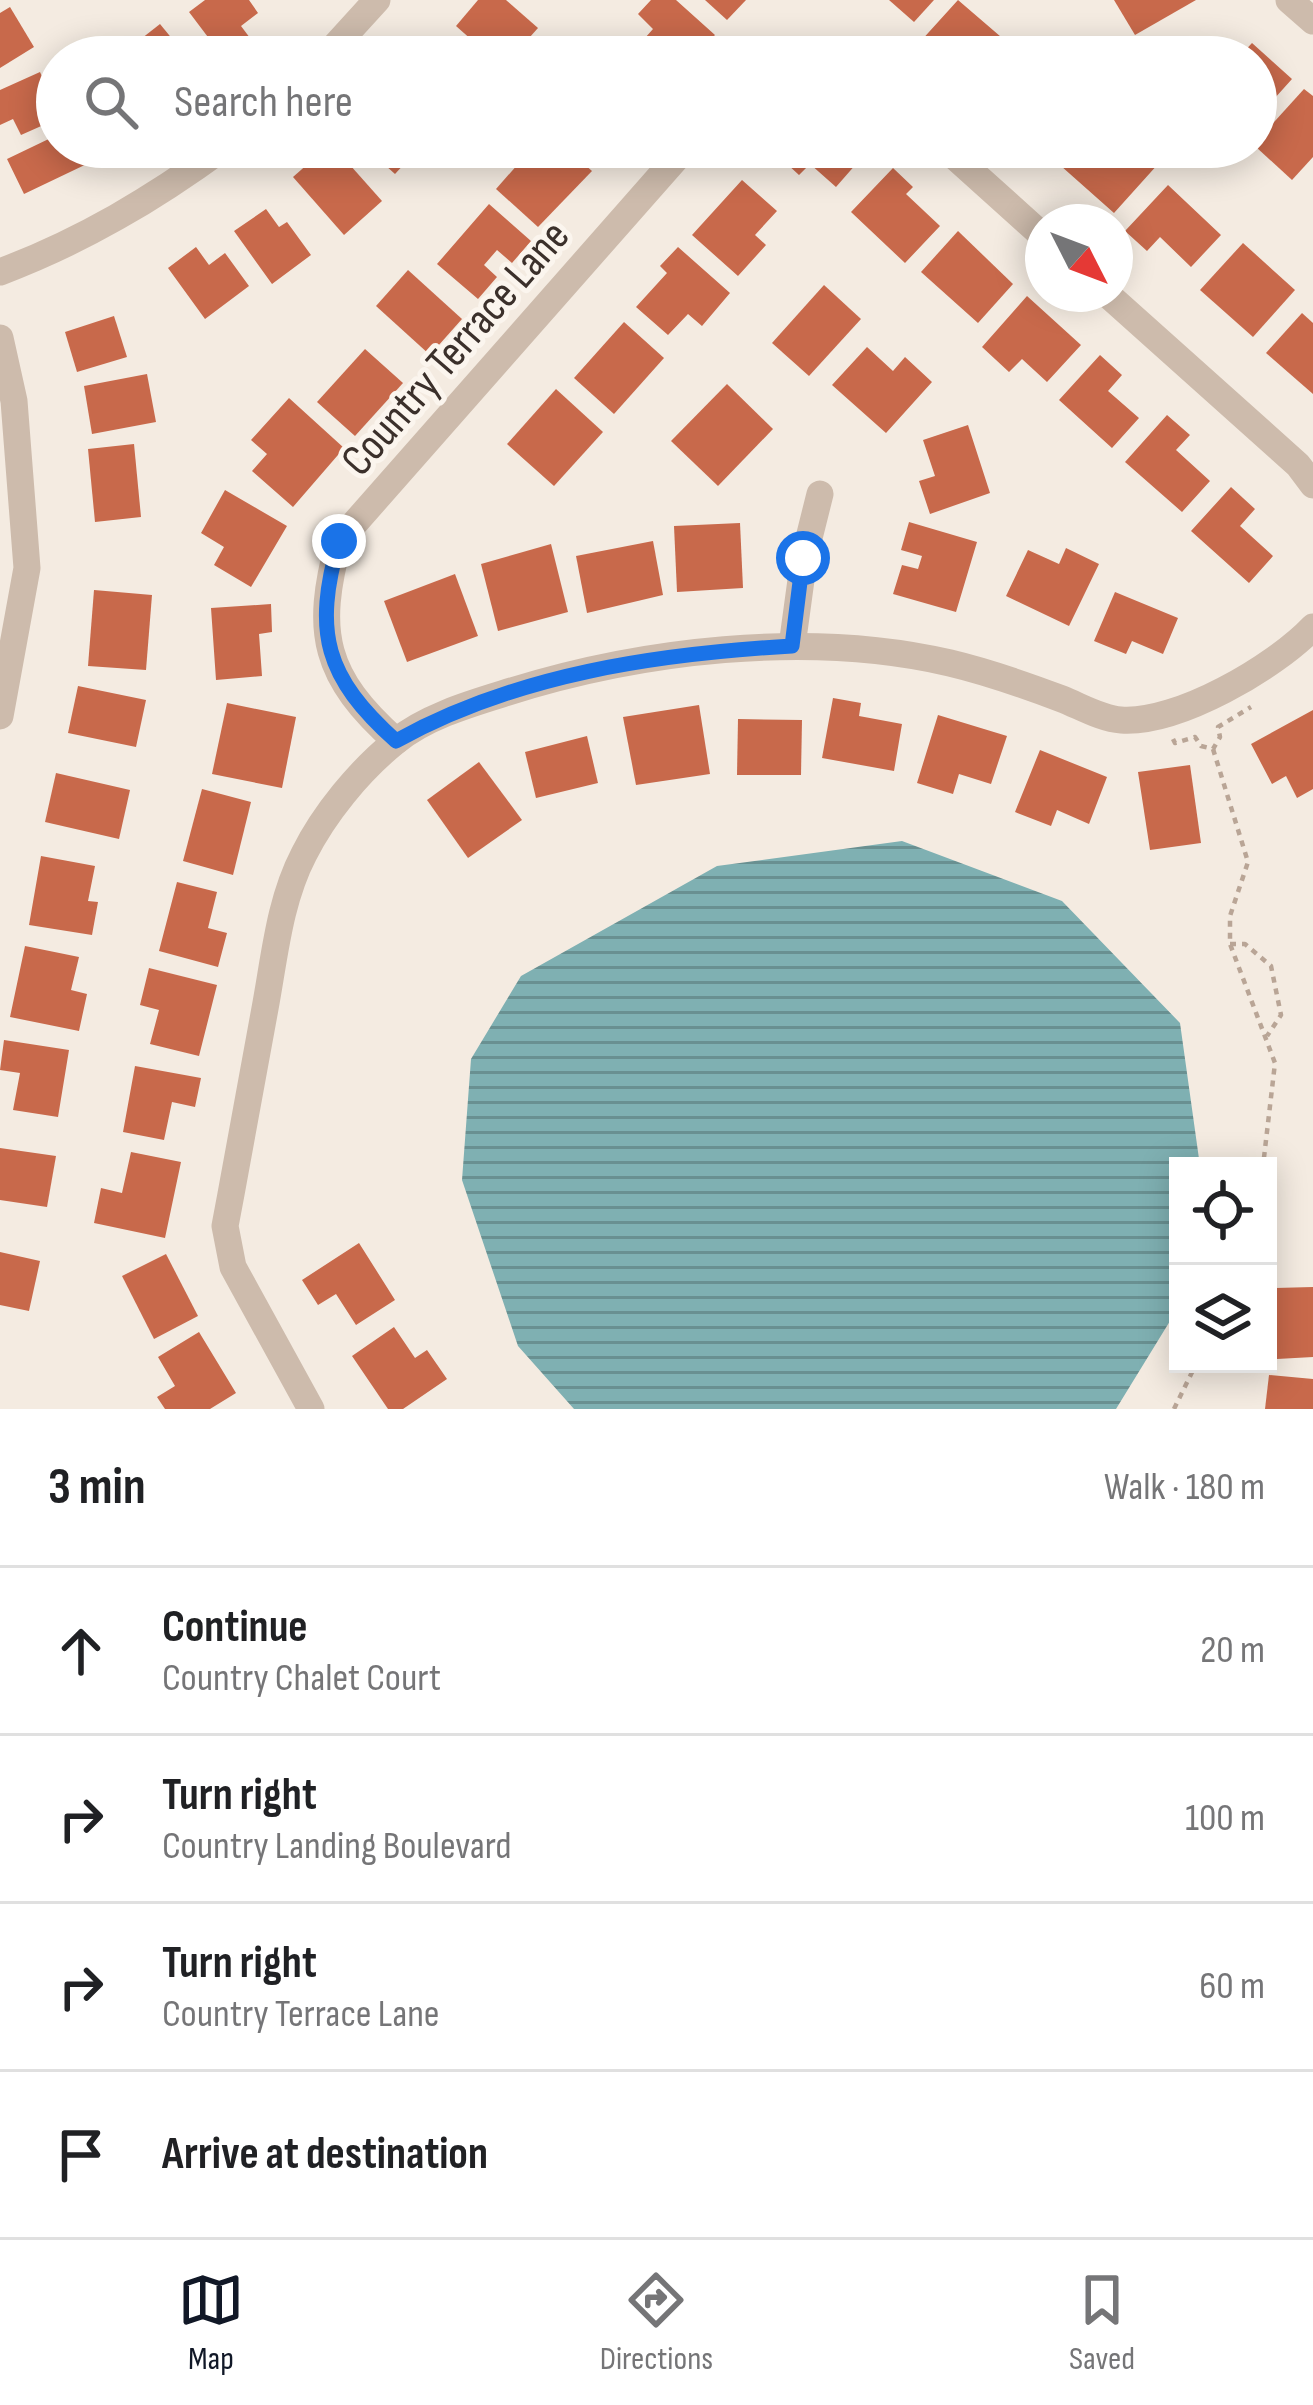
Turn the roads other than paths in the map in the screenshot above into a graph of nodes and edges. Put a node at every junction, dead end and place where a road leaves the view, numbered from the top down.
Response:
1 (1289, 0) edge
2 (366, 4) edge
3 (1313, 21) edge
4 (341, 36) edge
5 (193, 168) edge
6 (668, 168) edge
7 (967, 168) edge
8 (1025, 220) edge
9 (0, 272) edge
10 (1127, 312) edge
11 (0, 338) edge
12 (1313, 485) edge
13 (820, 494) dead end
14 (1313, 627) edge
15 (792, 646) junction
16 (0, 716) edge
17 (396, 741) junction
18 (311, 1409) edge

1 - 3 street
2 - 4 street
5 - 9 street
6 - 17 street, Country Terrace Lane
7 - 8 street
10 - 12 street
11 - 16 street
13 - 15 street
14 - 15 street
15 - 17 street
17 - 18 street

